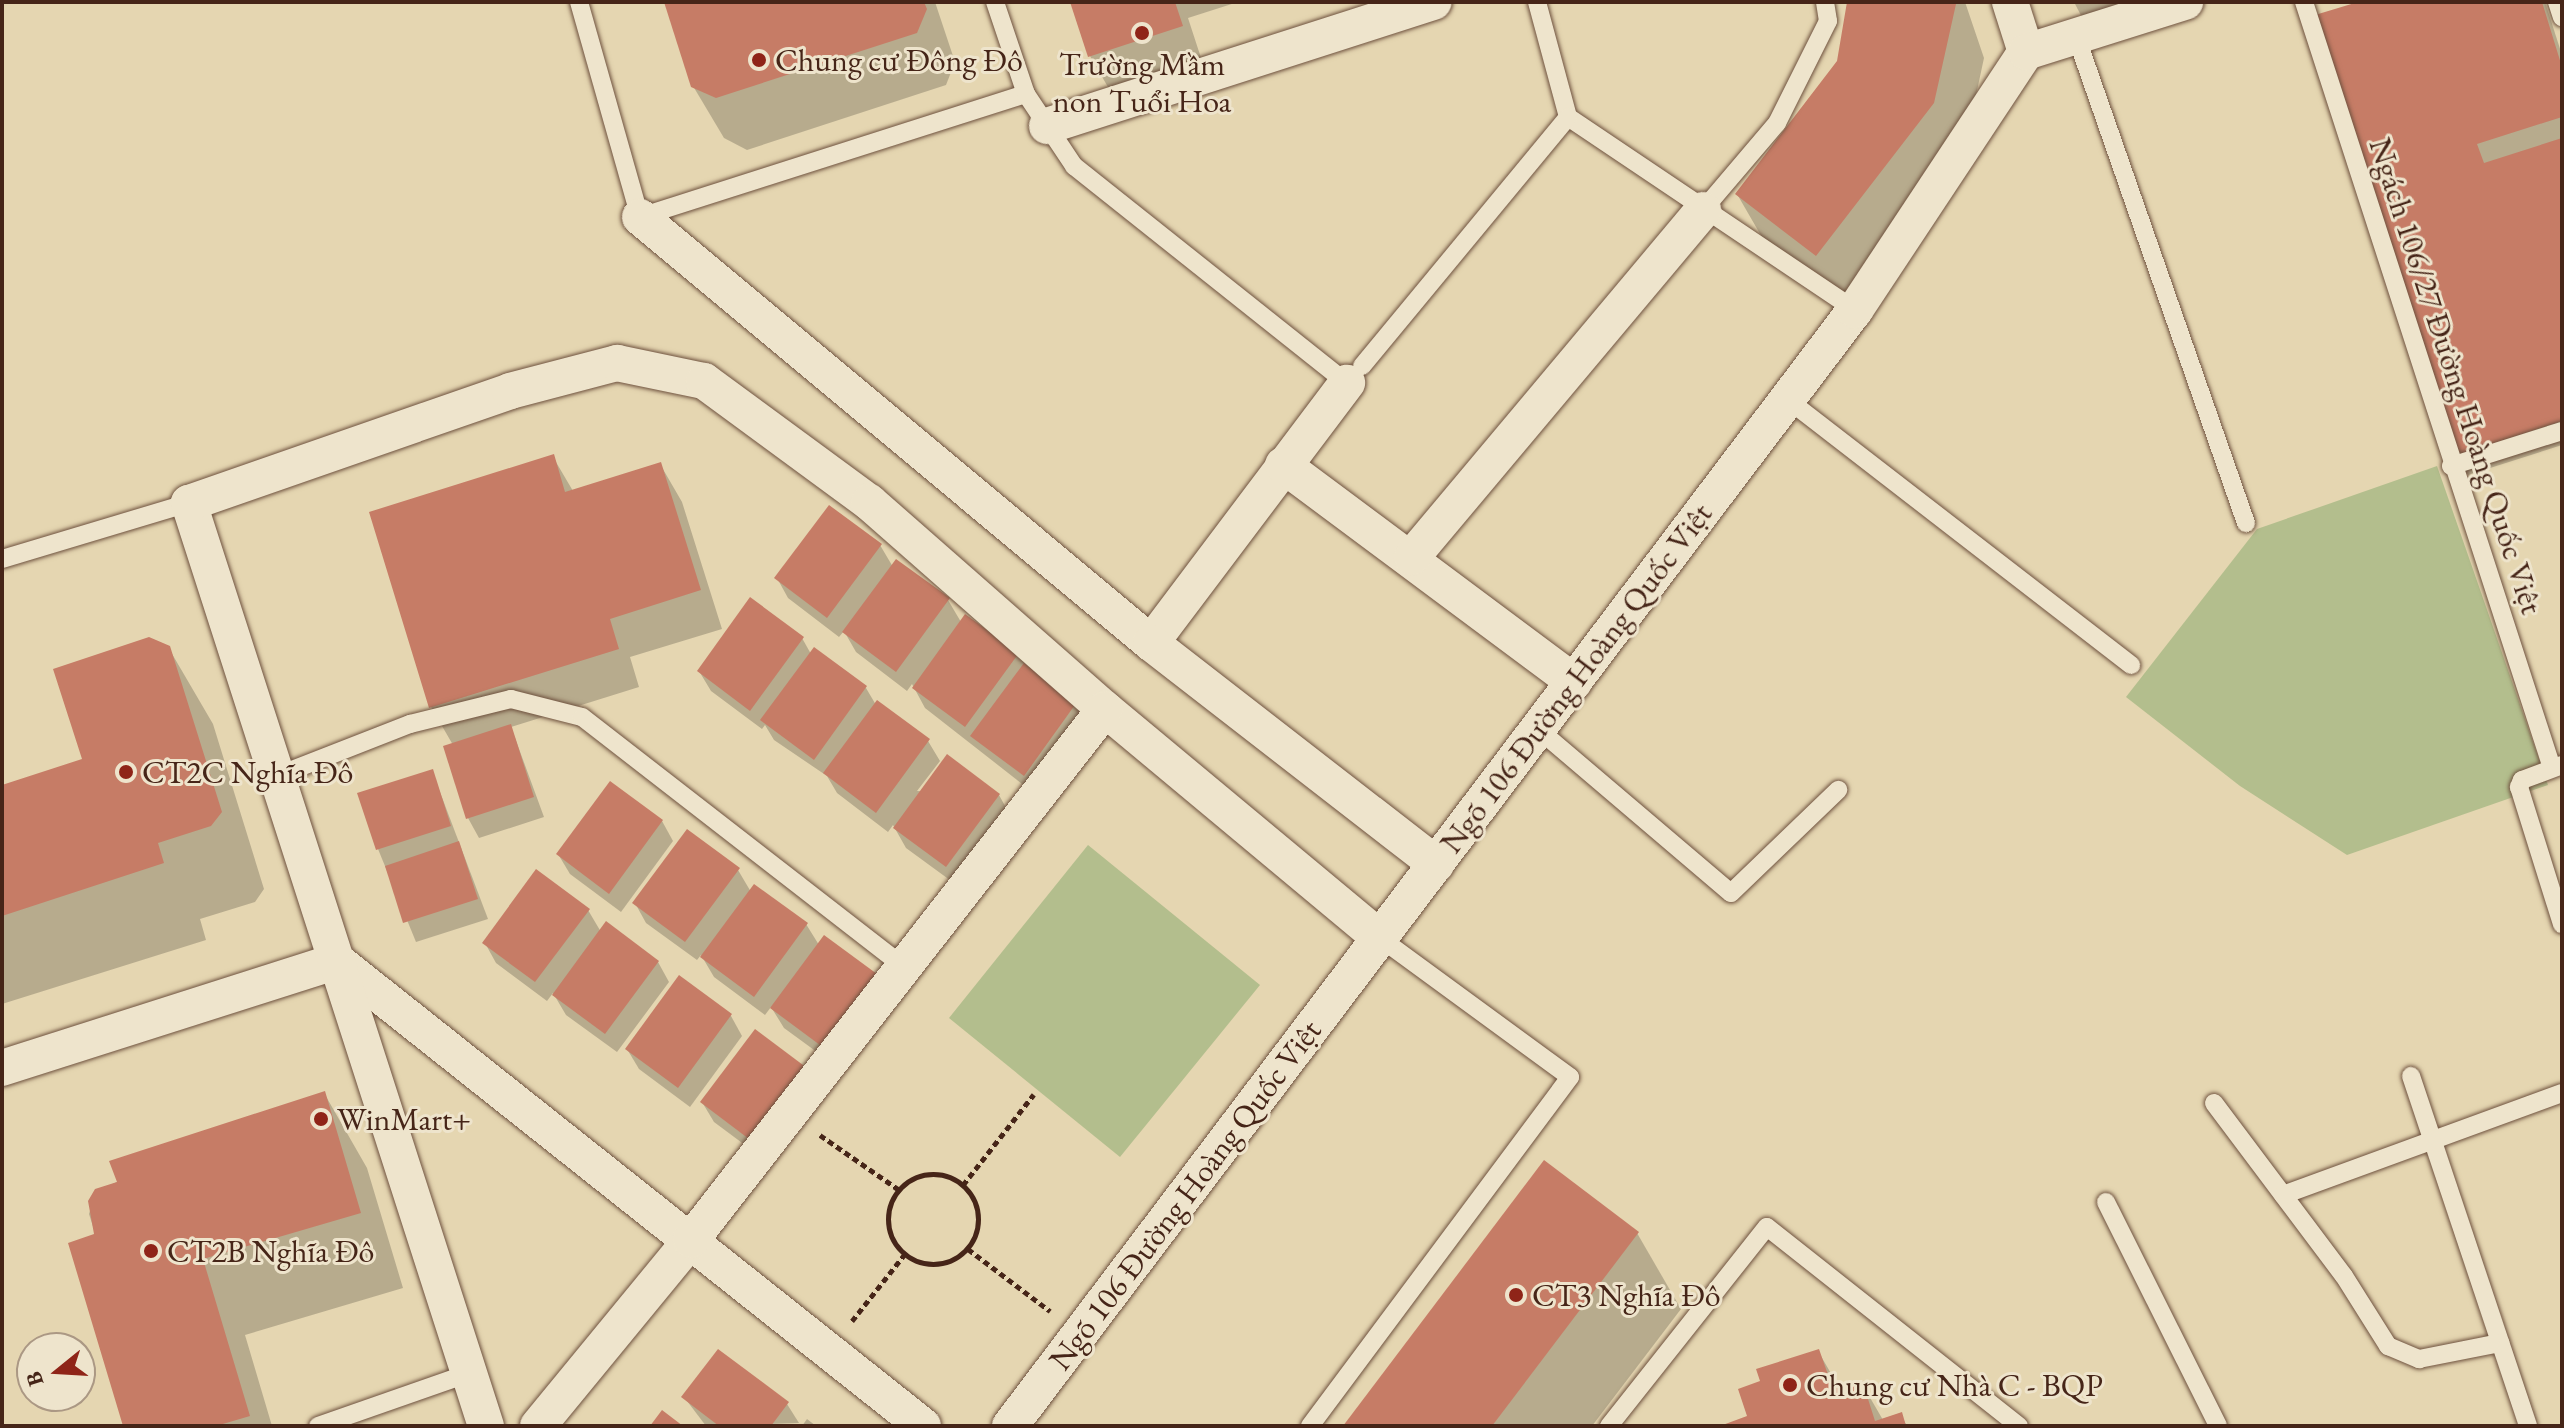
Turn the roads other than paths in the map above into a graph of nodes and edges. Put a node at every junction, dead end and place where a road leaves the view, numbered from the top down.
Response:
1 (579, 2) edge
2 (995, 2) edge
3 (1434, 2) edge
4 (1537, 2) edge
5 (1825, 2) edge
6 (2010, 2) edge
7 (2185, 2) edge
8 (2304, 2) edge
9 (2557, 2) edge
10 (2562, 17) edge
11 (2076, 36) junction
12 (2026, 52) junction
13 (1026, 94) junction
14 (1568, 117) junction
15 (1047, 126) junction
16 (1703, 210) junction
17 (640, 217) junction
18 (1855, 310) junction
19 (1354, 374) junction
20 (1787, 399) junction
21 (2562, 431) edge
22 (1283, 465) junction
23 (2451, 466) junction
24 (189, 503) junction
25 (2246, 523) dead end
26 (1412, 557) junction
27 (2, 559) edge
28 (1151, 643) junction
29 (2131, 665) dead end
30 (1574, 682) junction
31 (1105, 709) junction
32 (1538, 729) junction
33 (2557, 766) edge
34 (277, 776) junction
35 (1838, 790) dead end
36 (1436, 864) junction
37 (2562, 924) edge
38 (1380, 938) junction
39 (337, 961) junction
40 (904, 967) junction
41 (2, 1068) edge
42 (2411, 1076) dead end
43 (2562, 1093) edge
44 (2214, 1103) dead end
45 (2433, 1142) junction
46 (2283, 1195) junction
47 (2106, 1202) dead end
48 (691, 1240) junction
49 (2500, 1343) junction
50 (469, 1373) junction
51 (1623, 1407) junction
52 (318, 1426) edge
53 (486, 1426) edge
54 (538, 1426) edge
55 (923, 1426) edge
56 (1010, 1426) edge
57 (1310, 1426) edge
58 (1609, 1426) edge
59 (1629, 1426) edge
60 (2019, 1426) edge
61 (2218, 1426) edge
62 (2528, 1426) edge

1 - 17 lane
2 - 13 lane
3 - 15 street
4 - 14 lane
5 - 16 lane
6 - 12 street
7 - 11 street
8 - 23 lane, Ngách 106/27 Đường Hoàng Quốc Việt
9 - 10 lane
11 - 12 street
11 - 25 lane
12 - 18 street, Ngõ 106 Đường Hoàng Quốc Việt
13 - 15 lane
13 - 17 lane
14 - 16 lane
14 - 19 lane
15 - 19 lane
16 - 18 lane
16 - 26 street
17 - 28 street
18 - 20 street, Ngõ 106 Đường Hoàng Quốc Việt
19 - 22 street
20 - 29 lane
20 - 30 street, Ngõ 106 Đường Hoàng Quốc Việt
21 - 23 lane
22 - 26 street
22 - 28 street
23 - 33 lane, Ngách 106/27 Đường Hoàng Quốc Việt
24 - 27 lane
24 - 31 street
24 - 34 street
26 - 30 street
28 - 36 street
30 - 32 street, Ngõ 106 Đường Hoàng Quốc Việt
31 - 38 street
31 - 40 street
32 - 35 lane
32 - 36 street, Ngõ 106 Đường Hoàng Quốc Việt
33 - 37 lane
34 - 39 street
34 - 40 lane
36 - 38 street, Ngõ 106 Đường Hoàng Quốc Việt
38 - 56 street, Ngõ 106 Đường Hoàng Quốc Việt
38 - 57 lane
39 - 41 street
39 - 48 street
39 - 50 street
40 - 48 street
42 - 45 lane
43 - 45 lane
44 - 46 lane
45 - 46 lane
45 - 49 lane
46 - 49 lane
47 - 61 lane
48 - 54 street
48 - 55 street
49 - 62 lane
50 - 52 lane
50 - 53 street
51 - 58 lane
51 - 59 lane
51 - 60 lane

